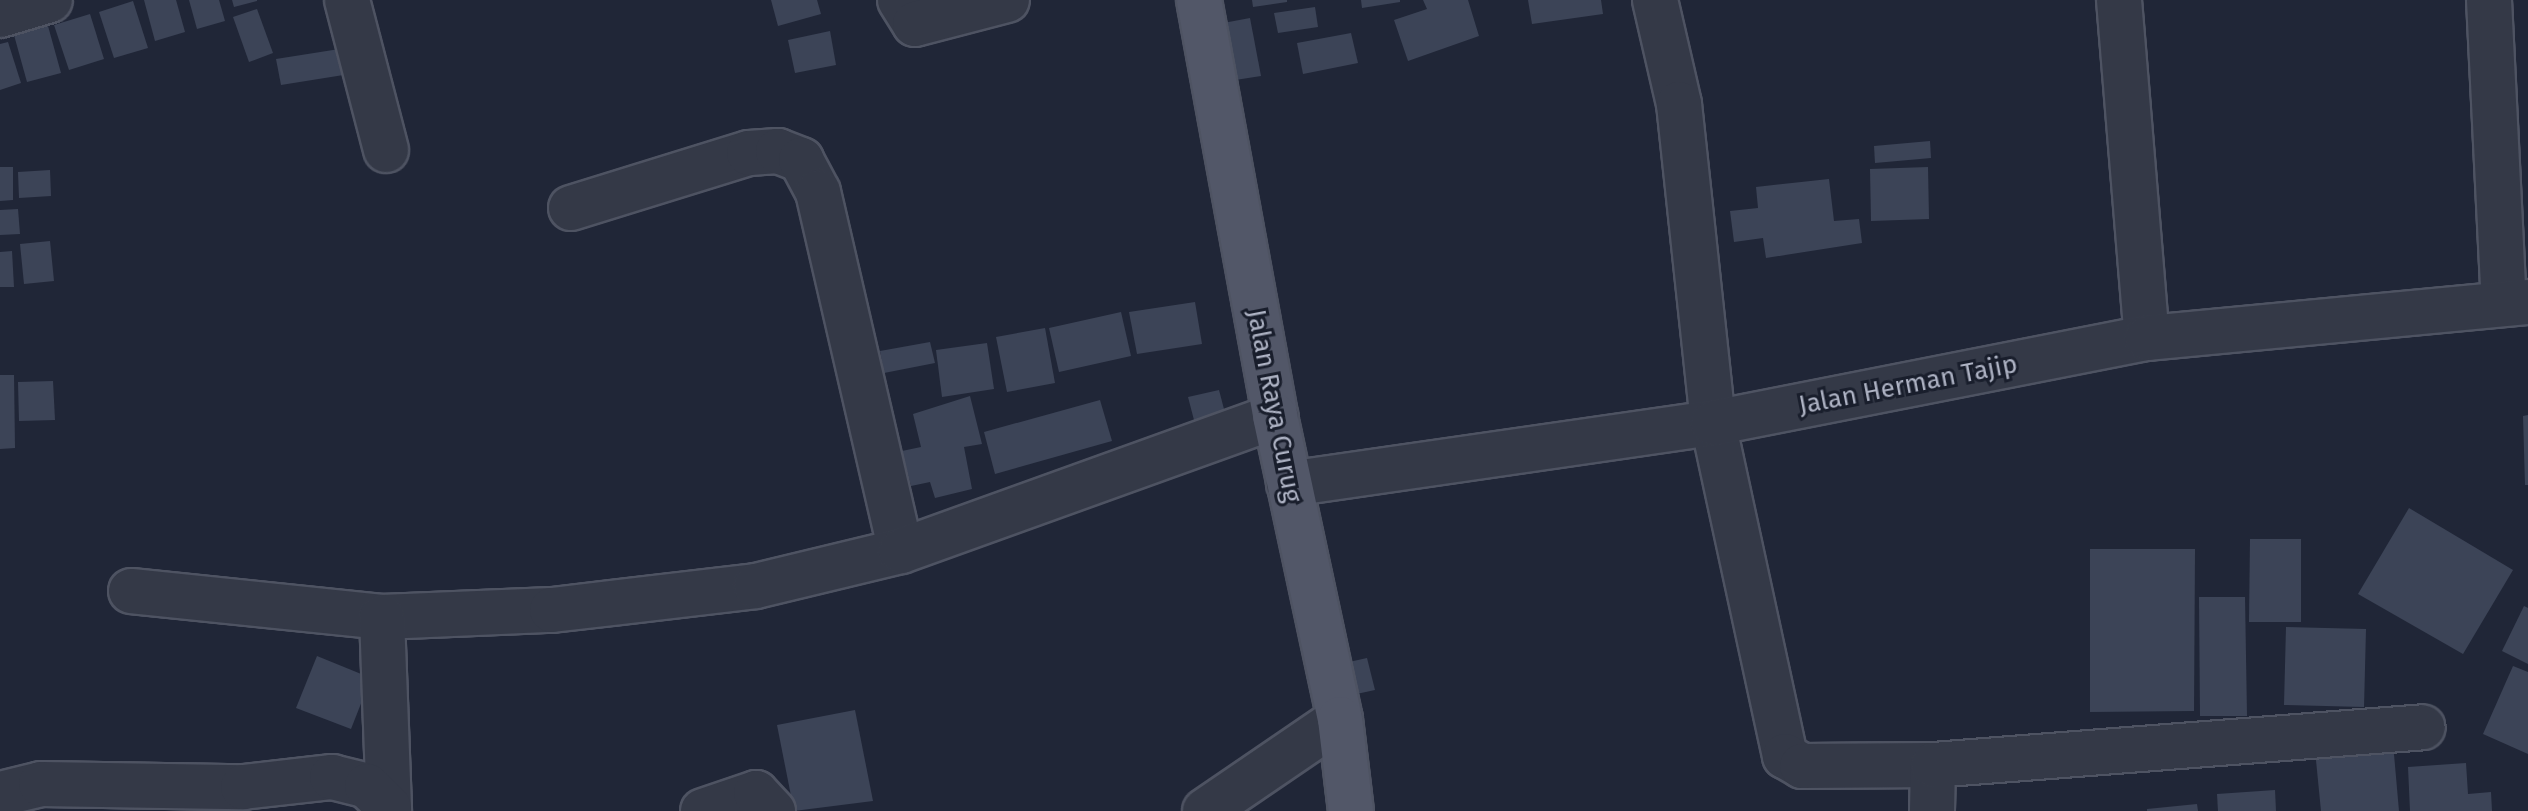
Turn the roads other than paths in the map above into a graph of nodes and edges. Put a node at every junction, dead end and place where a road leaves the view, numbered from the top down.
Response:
1 (50, 0) edge
2 (347, 0) edge
3 (900, 0) edge
4 (1007, 0) edge
5 (1199, 0) edge
6 (1655, 0) edge
7 (2119, 0) edge
8 (2489, 0) edge
9 (0, 15) edge
10 (386, 150) dead end
11 (571, 208) dead end
12 (2516, 303) edge
13 (2147, 338) junction
14 (1275, 416) junction
15 (1713, 423) junction
16 (1289, 484) junction
17 (901, 551) junction
18 (131, 591) dead end
19 (382, 617) junction
20 (1340, 719) junction
21 (2423, 727) dead end
22 (1933, 765) junction
23 (0, 794) edge
24 (389, 809) edge
25 (703, 811) edge
26 (773, 811) edge
27 (1205, 811) edge
28 (1351, 811) edge
29 (1932, 811) edge

1 - 9 street
2 - 10 street
3 - 4 street
5 - 14 main road, Jalan Raya Curug
6 - 15 street
7 - 13 street
8 - 12 street
11 - 17 street
12 - 13 street, Jalan Herman Tajip
13 - 15 street, Jalan Herman Tajip
14 - 16 main road, Jalan Raya Curug
14 - 17 street
15 - 16 street, Jalan Herman Tajip
15 - 22 street
16 - 20 main road, Jalan Raya Curug
17 - 19 street
18 - 19 street
19 - 24 street
20 - 27 street
20 - 28 main road, Jalan Raya Curug
21 - 22 street
22 - 29 street
23 - 24 street
25 - 26 street

